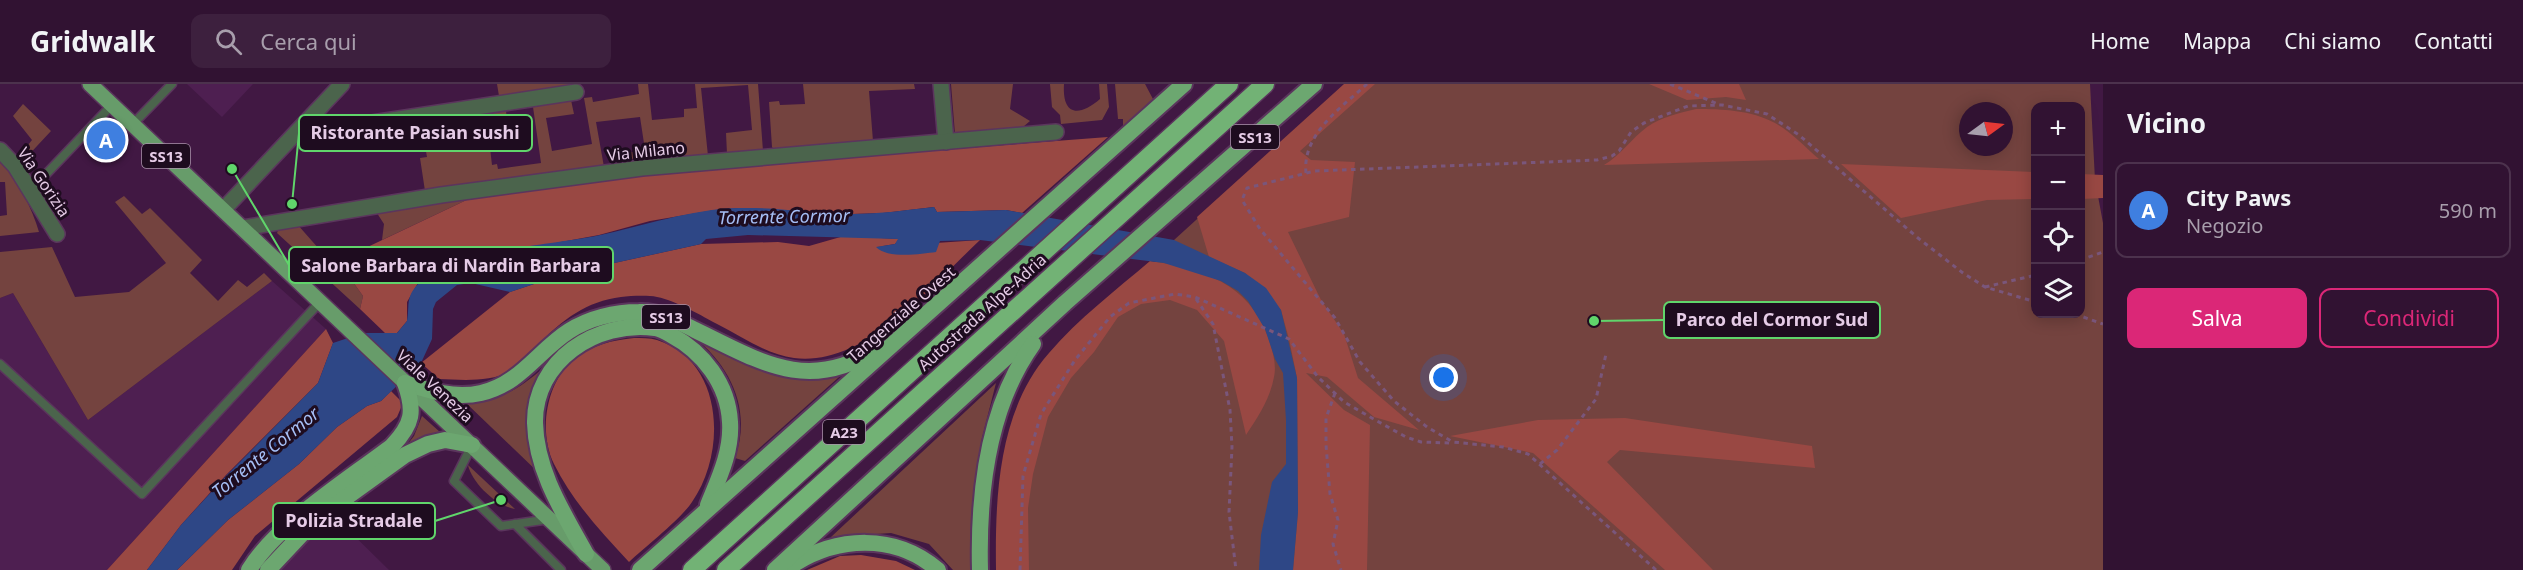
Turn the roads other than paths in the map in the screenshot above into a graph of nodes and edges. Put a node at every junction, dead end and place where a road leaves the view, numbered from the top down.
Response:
1 (90, 84) edge
2 (172, 84) edge
3 (342, 84) edge
4 (941, 84) edge
5 (1184, 84) edge
6 (1229, 84) edge
7 (1265, 84) edge
8 (1314, 84) edge
9 (576, 92) dead end
10 (112, 105) junction
11 (133, 124) junction
12 (301, 129) junction
13 (1056, 132) dead end
14 (945, 142) junction
15 (0, 150) edge
16 (30, 191) junction
17 (223, 210) junction
18 (243, 228) junction
19 (57, 234) dead end
20 (321, 302) junction
21 (1065, 303) junction
22 (928, 315) junction
23 (0, 363) edge
24 (404, 381) junction
25 (472, 444) junction
26 (707, 508) junction
27 (550, 519) junction
28 (515, 524) junction
29 (586, 554) junction
30 (249, 570) edge
31 (268, 570) edge
32 (561, 570) edge
33 (603, 570) edge
34 (640, 570) edge
35 (692, 570) edge
36 (726, 570) edge
37 (775, 570) edge
38 (785, 570) edge
39 (939, 570) edge
40 (980, 570) edge

1 - 10 main road, SS13
2 - 11 lane
3 - 12 street
4 - 14 street
5 - 22 highway, Tangenziale Ovest / SS13
6 - 35 highway, Autostrada Alpe-Adria / A23
7 - 36 highway, Autostrada Alpe-Adria / A23
8 - 21 highway, SS13
9 - 12 street
10 - 11 main road, SS13
10 - 16 lane
11 - 17 main road, SS13
12 - 17 street
13 - 14 street, Via Milano
14 - 18 street, Via Milano
15 - 16 street, Via Gorizia
16 - 19 street, Via Gorizia
17 - 18 main road, SS13
18 - 20 main road, Viale Venezia / SS13
20 - 23 lane
20 - 24 main road, Viale Venezia / SS13
21 - 37 highway, SS13
21 - 40 highway
22 - 24 highway, SS13
22 - 26 highway, Tangenziale Ovest / SS13
24 - 25 main road, Viale Venezia / SS13
24 - 30 highway
25 - 27 main road, Viale Venezia / SS13
25 - 28 lane
25 - 31 highway
26 - 29 highway
26 - 34 highway, Tangenziale Ovest / SS13
27 - 28 lane
27 - 29 main road, Viale Venezia / SS13
28 - 32 lane
29 - 33 main road, Viale Venezia / SS13
38 - 39 highway

